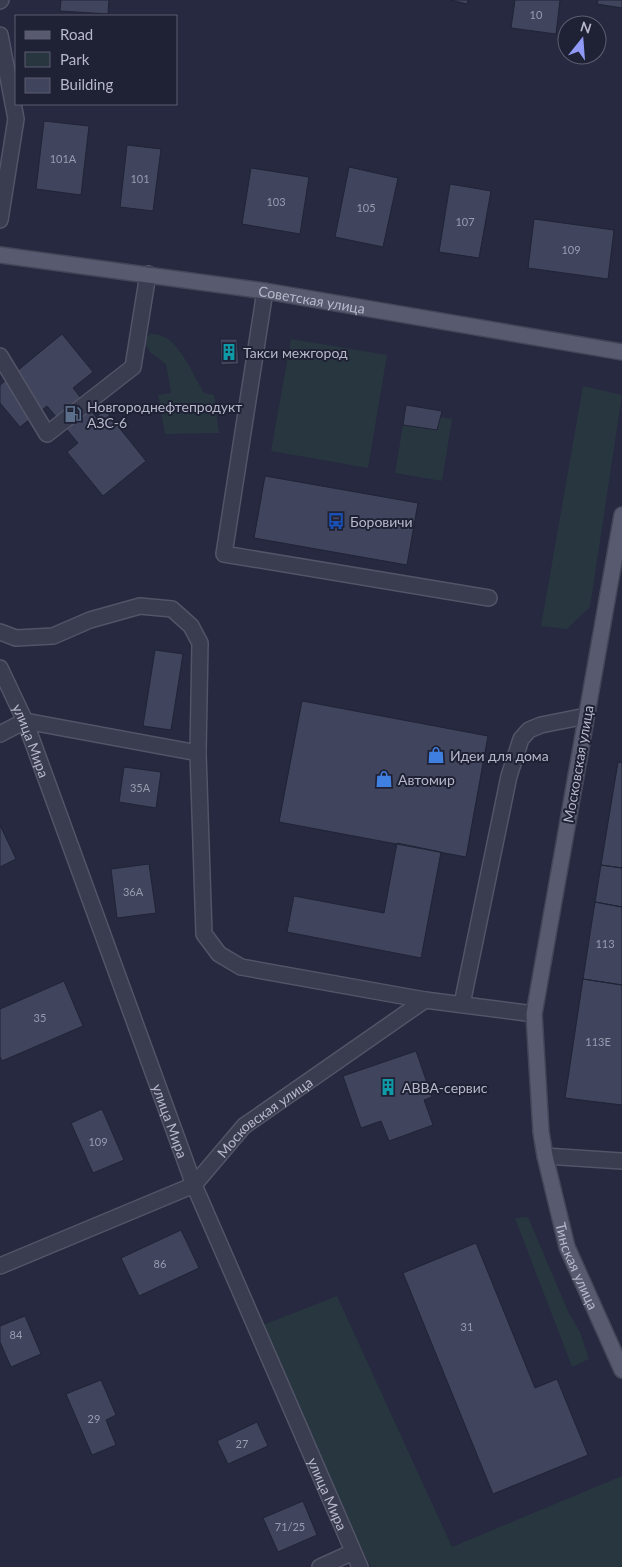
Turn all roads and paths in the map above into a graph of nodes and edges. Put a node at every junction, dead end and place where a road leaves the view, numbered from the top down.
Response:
1 (0, 35) edge
2 (0, 220) edge
3 (0, 255) edge
4 (148, 274) junction
5 (265, 291) junction
6 (622, 352) edge
7 (0, 356) edge
8 (622, 515) edge
9 (489, 598) dead end
10 (0, 632) edge
11 (0, 668) edge
12 (586, 716) junction
13 (26, 721) junction
14 (0, 734) edge
15 (198, 753) junction
16 (425, 1000) junction
17 (462, 1004) junction
18 (534, 1014) junction
19 (545, 1156) junction
20 (622, 1161) edge
21 (194, 1184) junction
22 (0, 1266) edge
23 (622, 1370) edge
24 (353, 1552) junction
25 (320, 1567) edge
26 (360, 1567) edge

1 - 2 street
3 - 4 main road, Советская улица
4 - 5 main road, Советская улица
4 - 7 street
5 - 6 main road, Советская улица
5 - 9 street
8 - 12 main road, Московская улица
10 - 15 street
11 - 13 street, улица Мира
12 - 17 street
12 - 18 main road, Московская улица
13 - 14 street
13 - 15 street
13 - 21 street, улица Мира
15 - 16 street
16 - 17 street
16 - 21 street, Московская улица
17 - 18 street
18 - 19 main road, Московская улица
19 - 20 street
19 - 23 main road, Тинская улица
21 - 22 street, Московская улица
21 - 24 street, улица Мира
24 - 25 street
24 - 26 street, улица Мира

